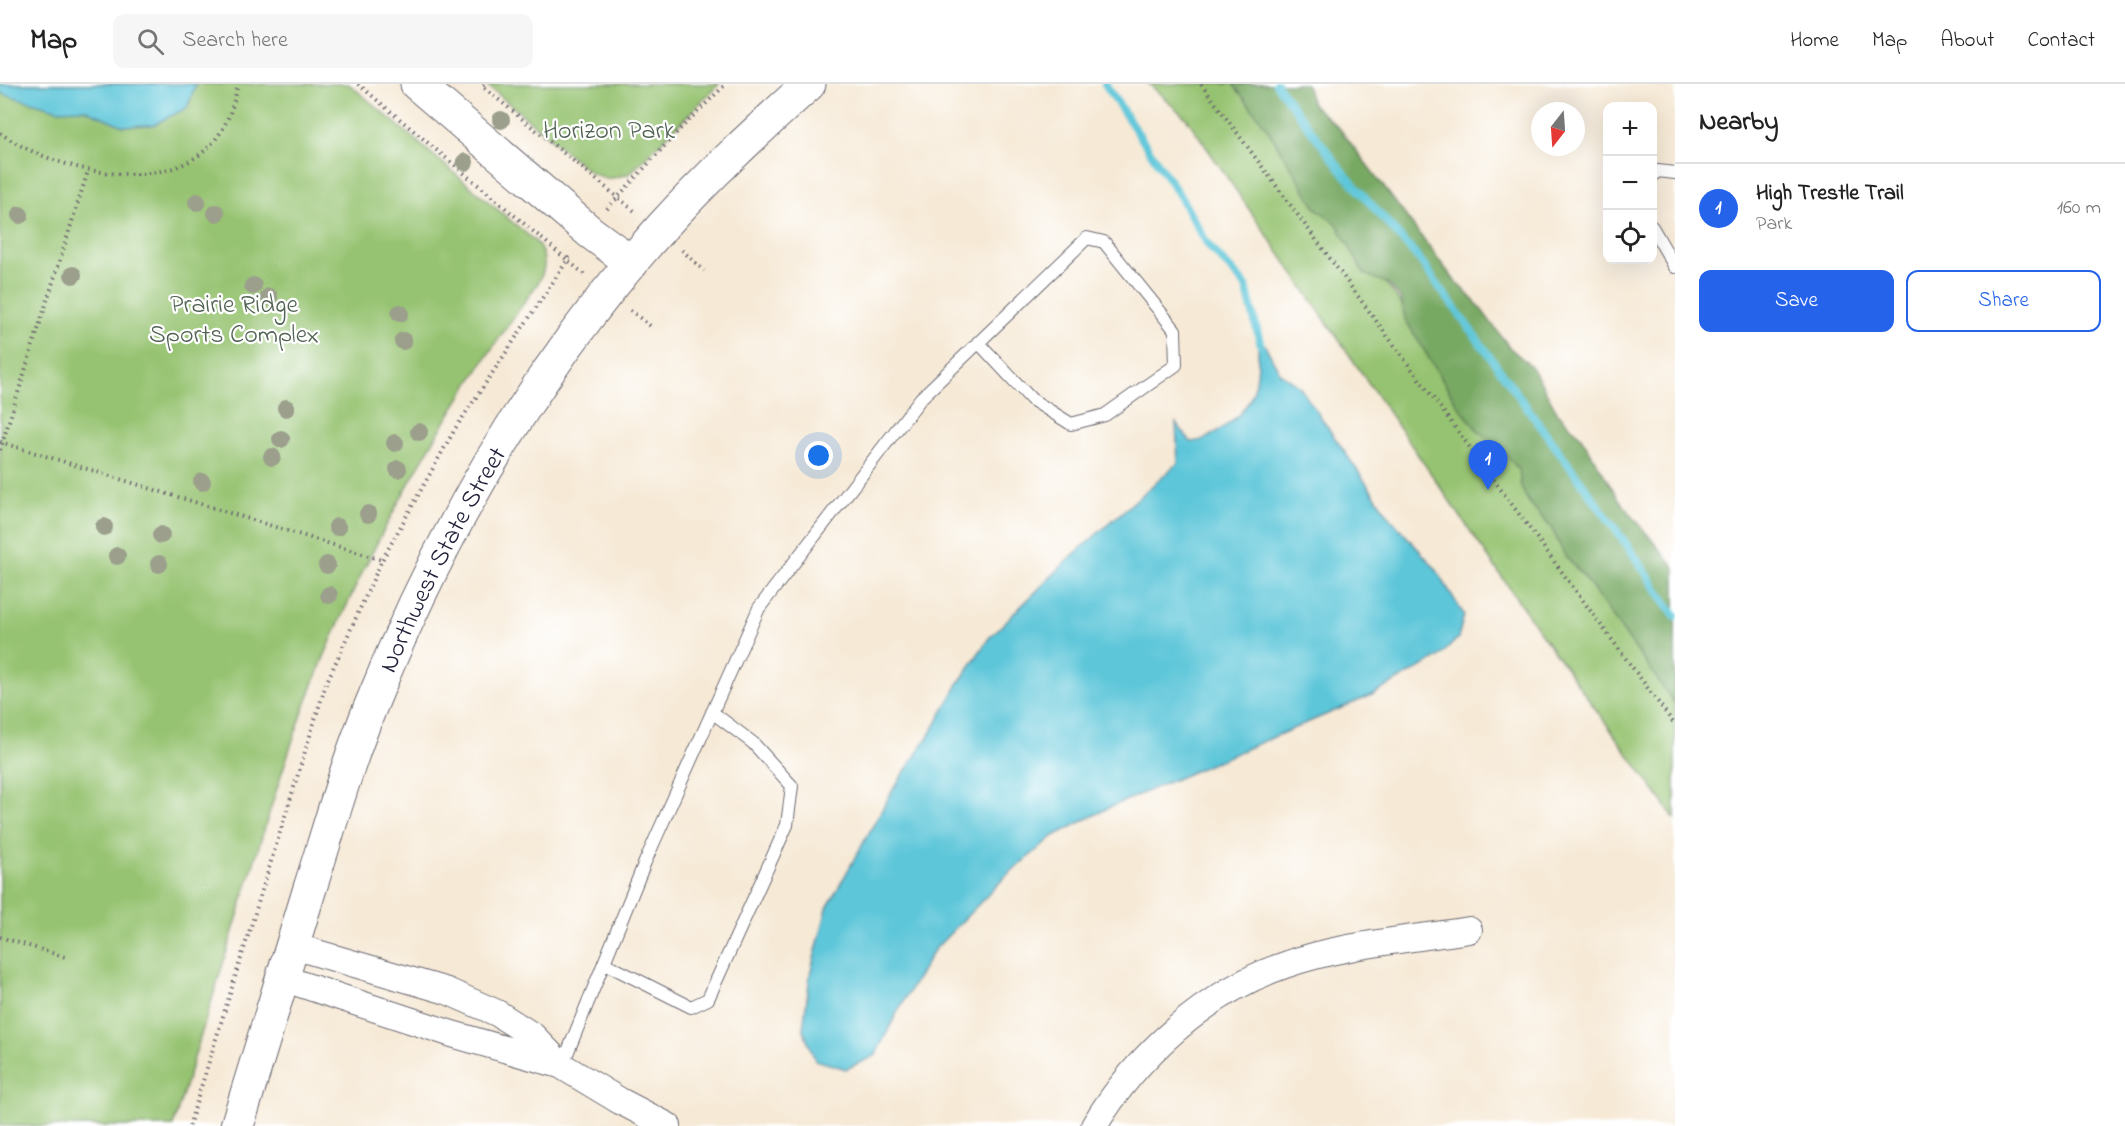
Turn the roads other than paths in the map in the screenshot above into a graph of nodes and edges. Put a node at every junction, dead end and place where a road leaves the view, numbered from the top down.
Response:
1 (417, 84) edge
2 (809, 84) edge
3 (1657, 172) edge
4 (1675, 173) edge
5 (1657, 234) edge
6 (632, 263) junction
7 (1675, 267) edge
8 (978, 342) junction
9 (712, 712) junction
10 (1469, 930) dead end
11 (293, 946) junction
12 (604, 963) junction
13 (282, 978) junction
14 (562, 1066) junction
15 (237, 1126) edge
16 (668, 1126) edge
17 (1094, 1126) edge

1 - 6 main road
2 - 6 main road, Northwest State Street
3 - 4 lane
5 - 7 lane
6 - 11 main road, Northwest State Street
8 - 8 lane
8 - 9 lane
9 - 12 lane
9 - 12 lane
10 - 17 street
11 - 13 main road, Northwest State Street
11 - 14 street
12 - 14 lane
13 - 14 street
13 - 15 main road, Northwest State Street
14 - 16 street

